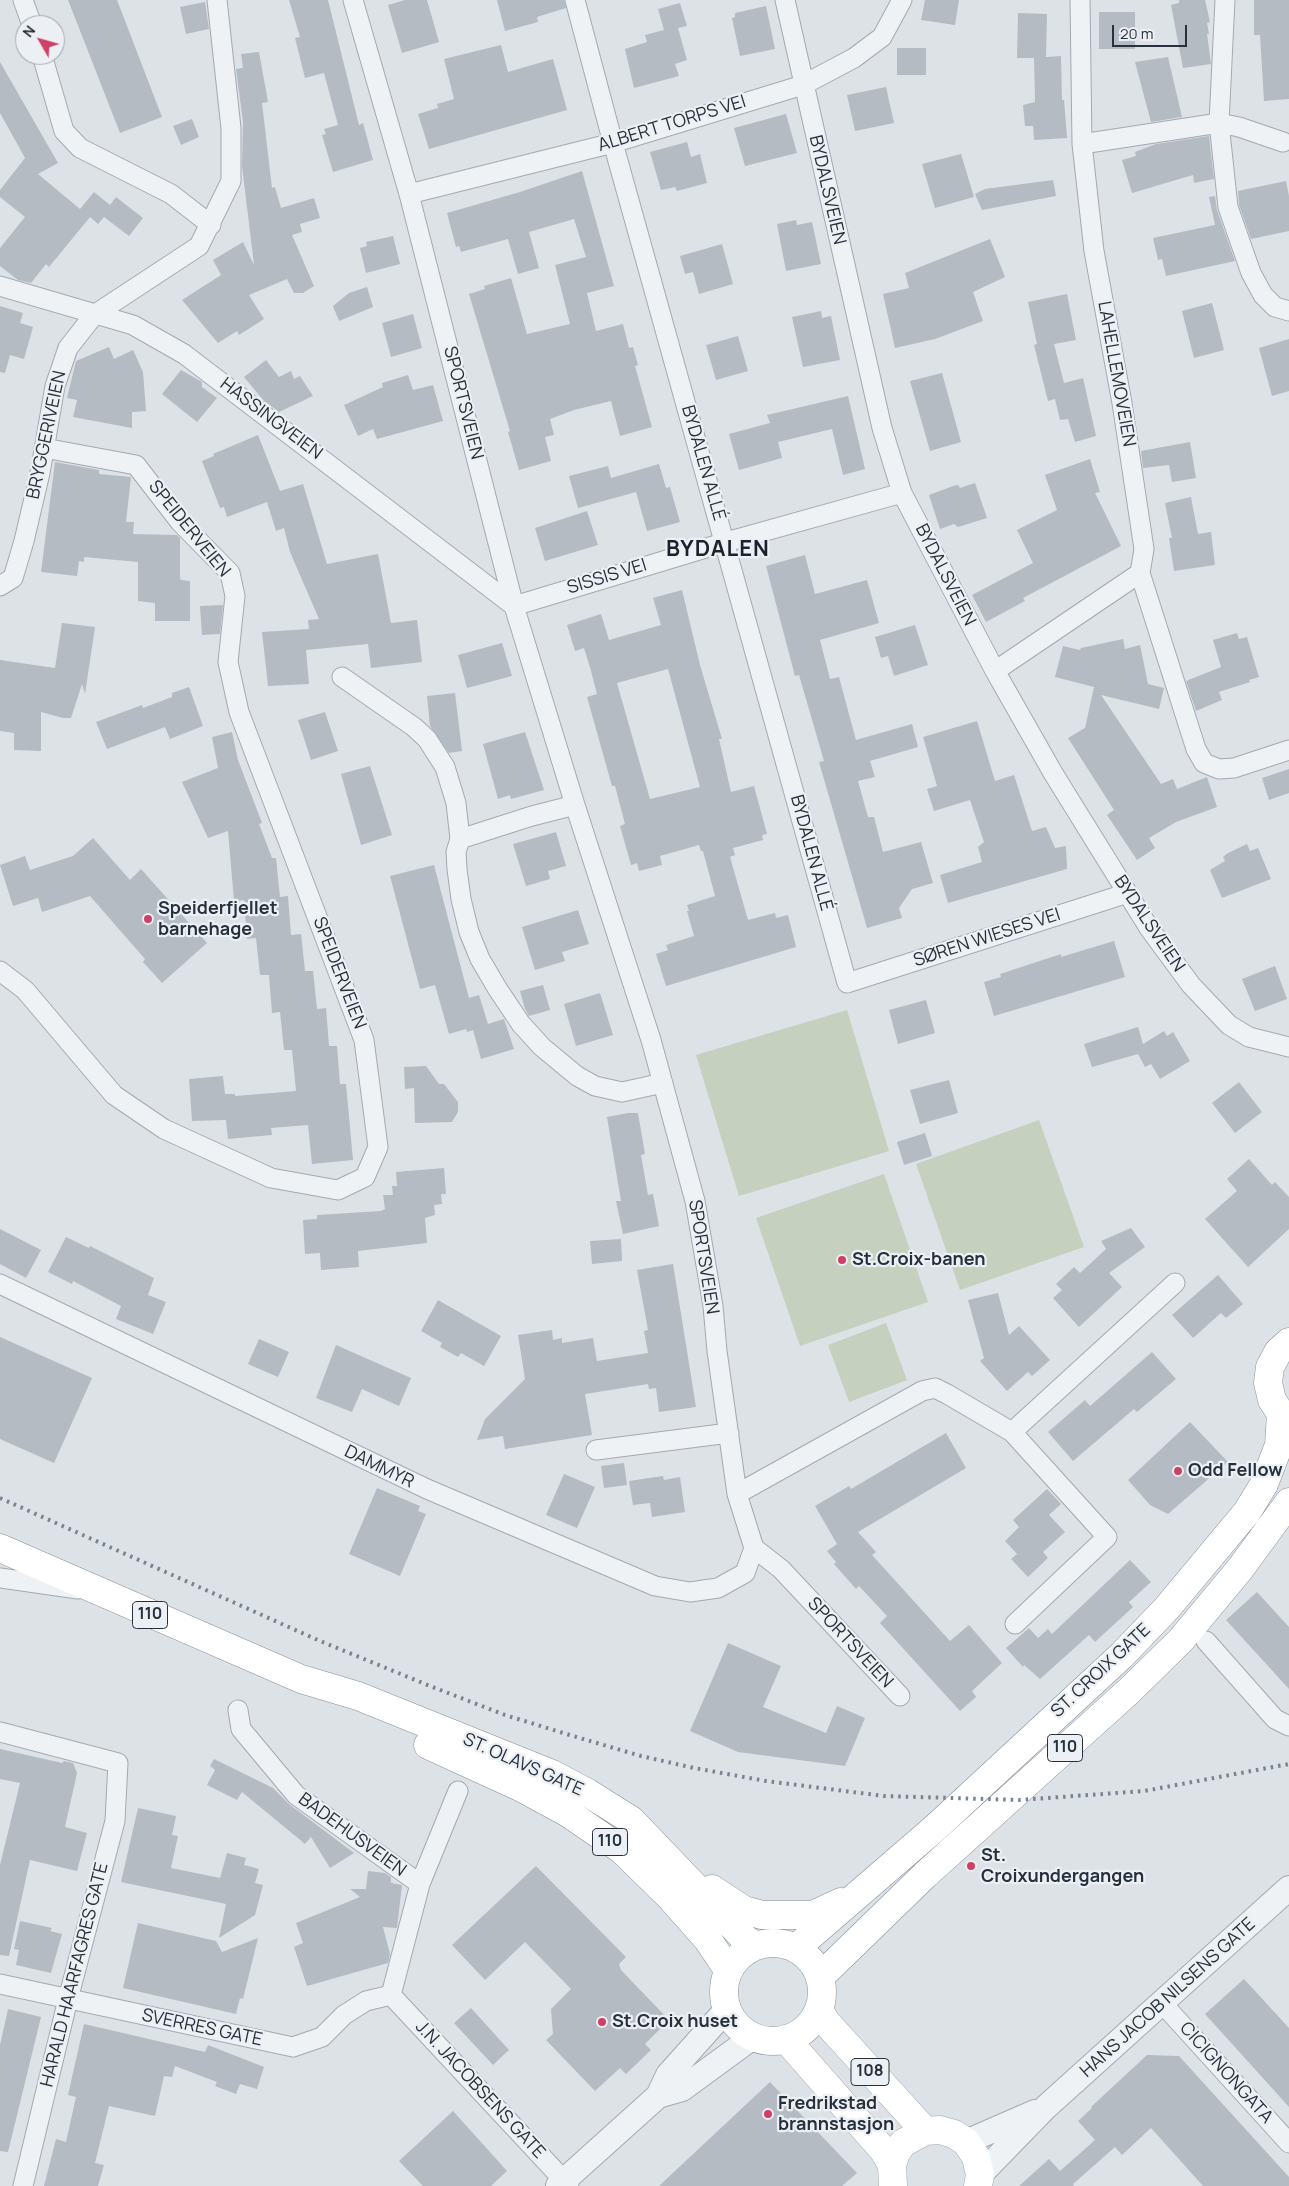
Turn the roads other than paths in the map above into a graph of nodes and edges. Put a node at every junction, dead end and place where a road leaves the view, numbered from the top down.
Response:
1 (23, 0) edge
2 (216, 0) edge
3 (353, 0) edge
4 (575, 0) edge
5 (785, 0) edge
6 (902, 0) edge
7 (1080, 0) edge
8 (1225, 0) edge
9 (28, 15) edge
10 (45, 65) edge
11 (803, 85) junction
12 (1219, 123) junction
13 (1283, 142) dead end
14 (613, 143) junction
15 (1082, 144) junction
16 (409, 194) junction
17 (211, 225) junction
18 (0, 286) edge
19 (1289, 311) edge
20 (94, 315) junction
21 (44, 448) junction
22 (902, 493) junction
23 (726, 542) junction
24 (1140, 573) junction
25 (0, 586) edge
26 (514, 606) junction
27 (995, 671) junction
28 (342, 677) dead end
29 (1289, 750) edge
30 (574, 805) junction
31 (460, 839) junction
32 (1128, 892) junction
33 (0, 971) edge
34 (847, 983) joint
35 (1289, 1047) edge
36 (664, 1083) junction
37 (1175, 1283) dead end
38 (0, 1284) edge
39 (1289, 1342) edge
40 (1285, 1417) edge
41 (1012, 1432) junction
42 (730, 1433) junction
43 (596, 1450) dead end
44 (737, 1494) junction
45 (1289, 1502) edge
46 (0, 1548) edge
47 (754, 1548) junction
48 (0, 1578) edge
49 (97, 1592) junction
50 (1015, 1624) dead end
51 (1206, 1641) dead end
52 (301, 1679) junction
53 (900, 1696) dead end
54 (238, 1710) dead end
55 (1289, 1726) edge
56 (0, 1732) edge
57 (458, 1791) dead end
58 (677, 1868) junction
59 (420, 1884) junction
60 (1289, 1888) edge
61 (857, 1896) junction
62 (755, 1946) junction
63 (796, 1948) junction
64 (728, 1970) junction
65 (820, 1977) junction
66 (0, 1984) edge
67 (391, 1995) junction
68 (68, 1999) junction
69 (1162, 2003) junction
70 (727, 2009) junction
71 (819, 2010) junction
72 (753, 2037) junction
73 (786, 2039) junction
74 (658, 2096) junction
75 (1046, 2107) junction
76 (924, 2131) junction
77 (966, 2142) junction
78 (1289, 2143) edge
79 (892, 2176) edge
80 (979, 2180) edge
81 (564, 2184) edge
82 (23, 2186) edge

1 - 9 street
2 - 17 street, BRYGGERIVEIEN
3 - 16 street, SPORTSVEIEN
4 - 14 street, BYDALEN ALLÉ
5 - 11 street, BYDALSVEIEN
6 - 11 street, ALBERT TORPS VEI
7 - 15 street, LAHELLEMOVEIEN
8 - 12 street
10 - 17 street
11 - 14 street, ALBERT TORPS VEI
11 - 22 street, BYDALSVEIEN
12 - 13 street
12 - 15 street
12 - 19 street
14 - 16 street, ALBERT TORPS VEI
14 - 23 street, BYDALEN ALLÉ
15 - 24 street, LAHELLEMOVEIEN
16 - 26 street, SPORTSVEIEN
17 - 20 street, BRYGGERIVEIEN
18 - 20 street, HASSINGVEIEN
20 - 21 street, BRYGGERIVEIEN
20 - 26 street, HASSINGVEIEN
21 - 25 street, BRYGGERIVEIEN
21 - 33 street, SPEIDERVEIEN
22 - 23 street, SISSIS VEI
22 - 27 street, BYDALSVEIEN
23 - 26 street, SISSIS VEI
23 - 34 street, BYDALEN ALLÉ
24 - 27 street
24 - 29 street
26 - 30 street, SPORTSVEIEN
27 - 32 street, BYDALSVEIEN
28 - 31 street
30 - 31 street
30 - 36 street, SPORTSVEIEN
31 - 36 street
32 - 34 street, SØREN WIESES VEI
32 - 35 street, BYDALSVEIEN
36 - 42 street, SPORTSVEIEN
37 - 41 street
38 - 47 street, DAMMYR
39 - 40 main road, 110
40 - 61 main road, ST. CROIX GATE / 110
41 - 44 street
41 - 50 street
42 - 43 street
42 - 44 street, SPORTSVEIEN
44 - 47 street, SPORTSVEIEN
45 - 65 main road, ST. CROIX GATE / 110
46 - 49 main road, ST. OLAVS GATE / 110
47 - 53 street, SPORTSVEIEN
48 - 49 street
49 - 52 main road, ST. OLAVS GATE / 110
51 - 55 street
52 - 58 main road, ST. OLAVS GATE / 110
52 - 64 main road, ST. OLAVS GATE / 110
54 - 59 street, BADEHUSVEIEN
56 - 68 street, HARALD HAARFAGRES GATE
57 - 59 street, BADEHUSVEIEN
58 - 61 main road, 110
58 - 62 main road, ST. OLAVS GATE / 110
59 - 67 street, BADEHUSVEIEN
60 - 69 street, HANS JACOB NILSENS GATE
61 - 63 main road, ST. CROIX GATE / 110
62 - 63 main road
62 - 64 main road
63 - 65 main road
64 - 70 main road
65 - 71 main road
66 - 68 street, SVERRES GATE
67 - 68 street, SVERRES GATE
67 - 81 street, J.N. JACOBSENS GATE
68 - 82 street, HARALD HAARFAGRES GATE
69 - 75 street, HANS JACOB NILSENS GATE
69 - 78 street, CICIGNONGATA
70 - 72 main road
70 - 74 street
71 - 73 main road
71 - 76 main road, 108
72 - 73 main road
72 - 74 street
73 - 79 main road, 108
74 - 81 street
75 - 77 street, HANS JACOB NILSENS GATE
75 - 80 street, HANS JACOB NILSENS GATE
76 - 77 main road
76 - 79 main road, 108
77 - 80 main road

